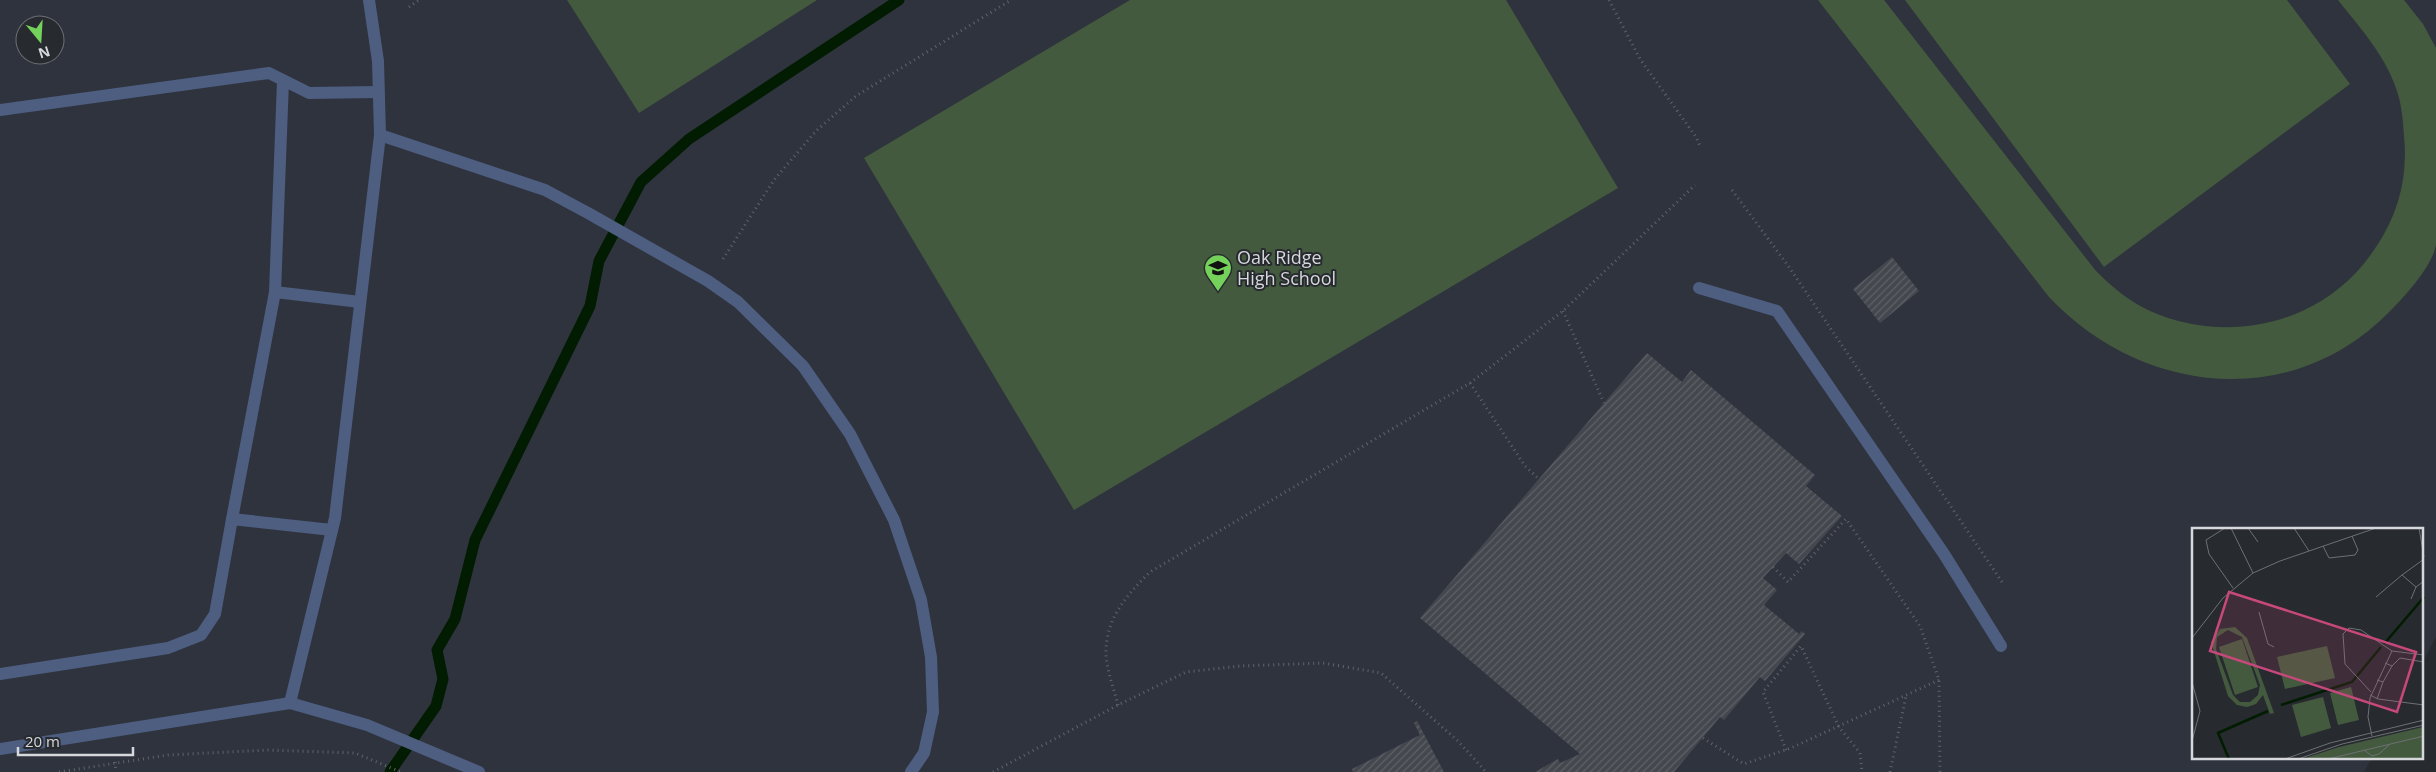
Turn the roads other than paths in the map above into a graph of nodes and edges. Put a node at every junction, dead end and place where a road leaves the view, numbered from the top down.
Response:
1 (369, 0) edge
2 (283, 81) junction
3 (377, 92) junction
4 (0, 110) edge
5 (380, 135) junction
6 (1699, 288) dead end
7 (275, 292) junction
8 (360, 302) junction
9 (232, 519) junction
10 (332, 530) junction
11 (2001, 646) dead end
12 (0, 674) edge
13 (290, 703) junction
14 (0, 749) edge
15 (478, 772) edge
16 (912, 772) edge

1 - 3 lane
2 - 3 lane
2 - 4 lane
2 - 7 lane
3 - 5 lane
5 - 8 lane
5 - 16 lane
6 - 11 lane
7 - 8 lane
7 - 9 lane
8 - 10 lane
9 - 10 lane
9 - 12 lane
10 - 13 lane
13 - 14 lane
13 - 15 lane

